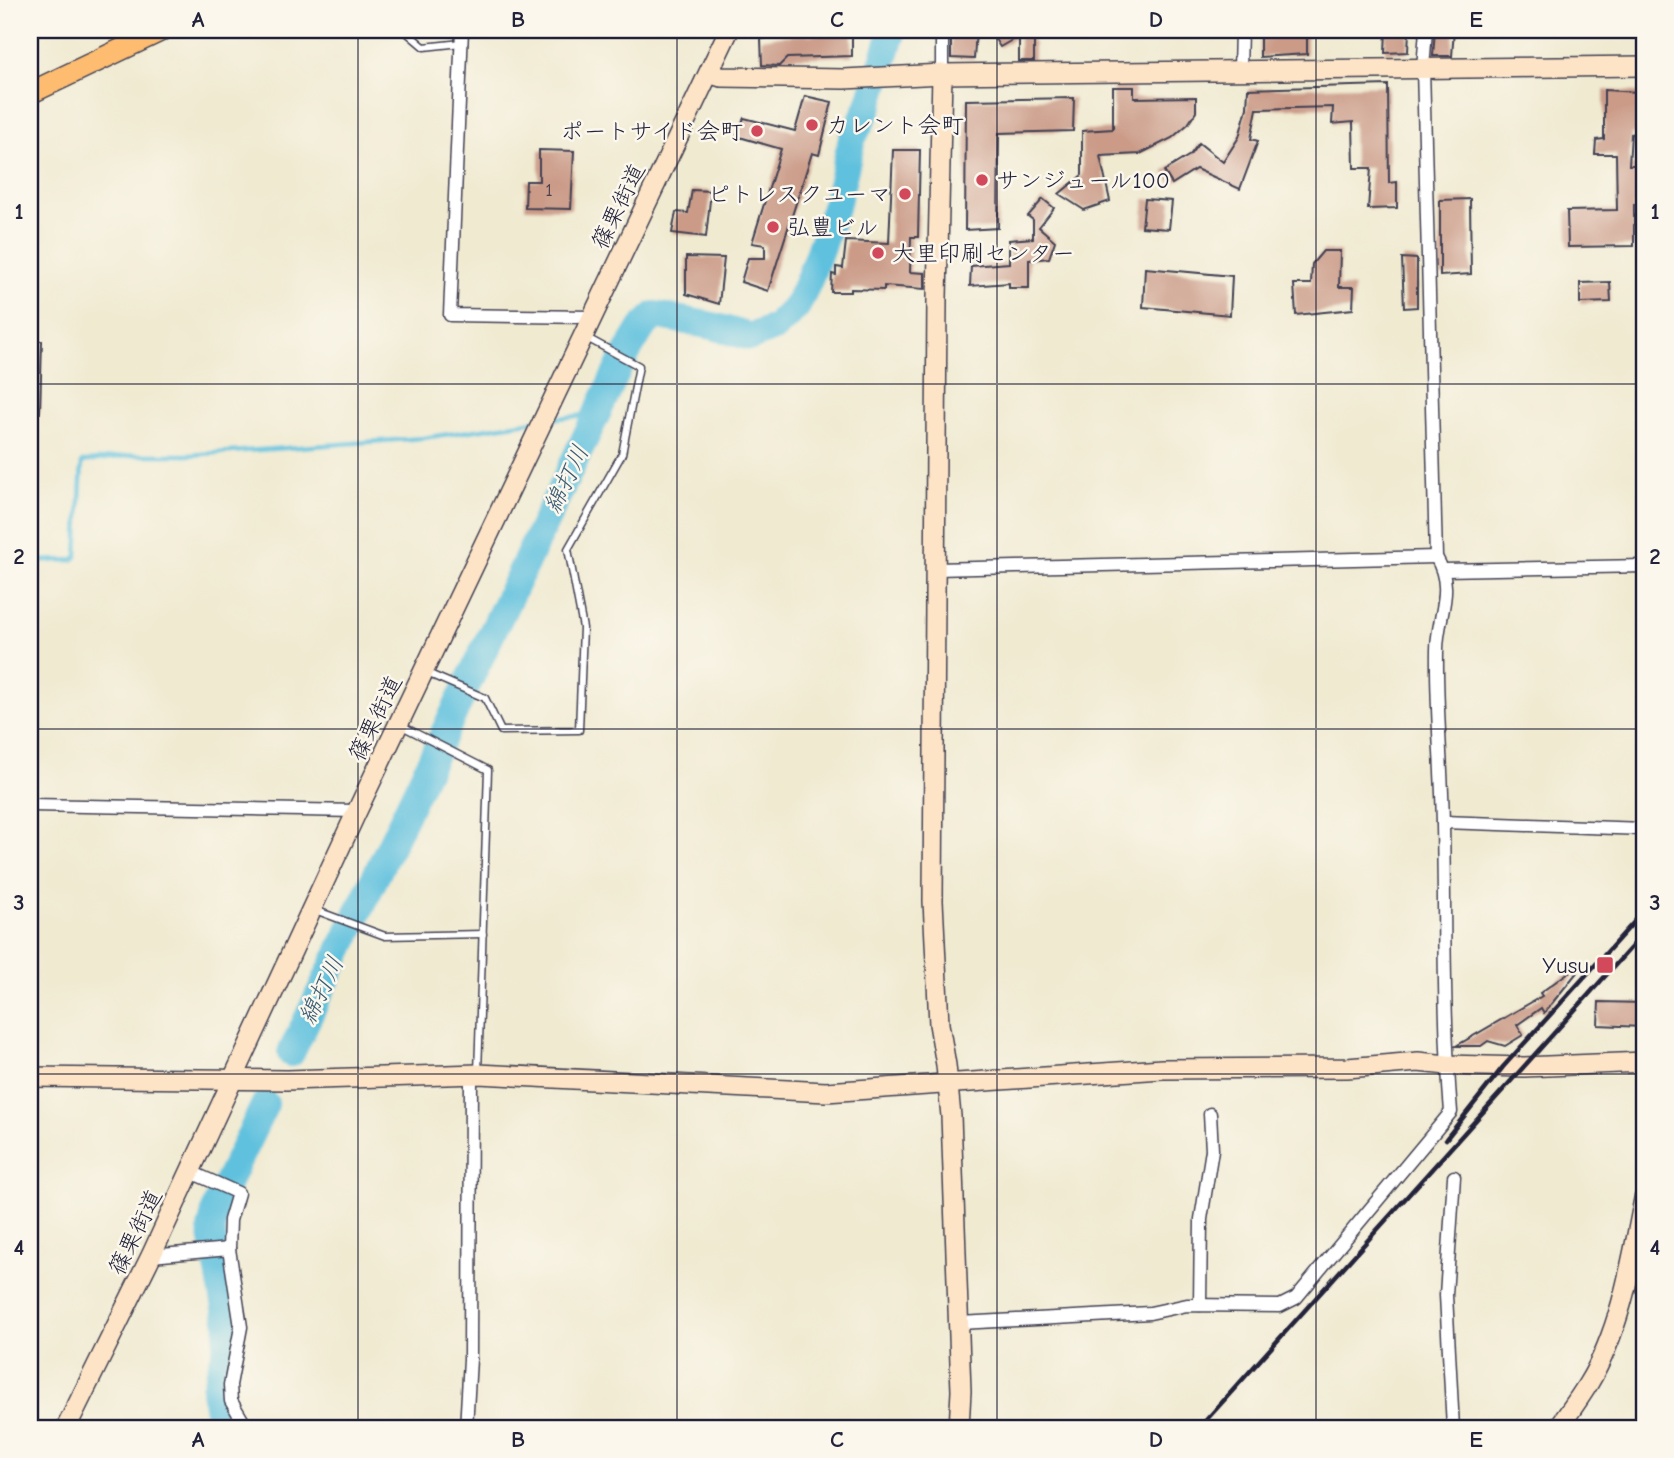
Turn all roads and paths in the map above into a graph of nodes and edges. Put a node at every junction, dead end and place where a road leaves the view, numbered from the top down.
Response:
1 (404, 30) edge
2 (729, 30) edge
3 (942, 30) edge
4 (1241, 30) edge
5 (1426, 30) edge
6 (156, 31) edge
7 (462, 36) edge
8 (1644, 66) edge
9 (1423, 68) junction
10 (1240, 70) junction
11 (709, 72) junction
12 (942, 74) junction
13 (30, 93) edge
14 (591, 317) junction
15 (582, 335) junction
16 (1436, 557) junction
17 (1644, 566) edge
18 (936, 569) junction
19 (1444, 570) junction
20 (425, 672) junction
21 (398, 724) junction
22 (30, 805) edge
23 (357, 811) junction
24 (1443, 822) junction
25 (1644, 829) edge
26 (312, 909) junction
27 (483, 934) junction
28 (1644, 1062) edge
29 (1447, 1065) junction
30 (474, 1074) junction
31 (30, 1077) edge
32 (233, 1079) junction
33 (947, 1083) junction
34 (1210, 1114) dead end
35 (191, 1172) junction
36 (1454, 1177) dead end
37 (1644, 1199) edge
38 (227, 1249) junction
39 (151, 1256) junction
40 (1200, 1305) junction
41 (959, 1323) junction
42 (66, 1428) edge
43 (247, 1428) edge
44 (467, 1428) edge
45 (959, 1428) edge
46 (1453, 1428) edge
47 (1558, 1428) edge

1 - 7 lane
2 - 11 street, 篠栗街道
3 - 12 street
4 - 10 street
5 - 9 street
6 - 13 main road
7 - 14 street
8 - 9 street
9 - 10 street
9 - 16 street
10 - 12 street
11 - 12 street
11 - 14 street, 篠栗街道
12 - 18 street
14 - 15 street, 篠栗街道
15 - 20 street, 篠栗街道
15 - 20 lane
16 - 18 street
16 - 19 street
17 - 19 street
18 - 33 street
19 - 24 street
20 - 21 street, 篠栗街道
21 - 23 street, 篠栗街道
21 - 27 lane
22 - 23 street
23 - 26 street, 篠栗街道
24 - 25 street
24 - 29 street
26 - 27 lane
26 - 32 street, 篠栗街道
27 - 30 lane
28 - 29 street
29 - 33 street
29 - 40 street
30 - 32 street
30 - 33 street
30 - 44 street
31 - 32 street
32 - 35 street, 篠栗街道
33 - 41 street
34 - 40 street
35 - 38 street
35 - 39 street, 篠栗街道
36 - 46 street
37 - 47 street
38 - 39 street
38 - 43 street
39 - 42 street, 篠栗街道
40 - 41 street
41 - 45 street

